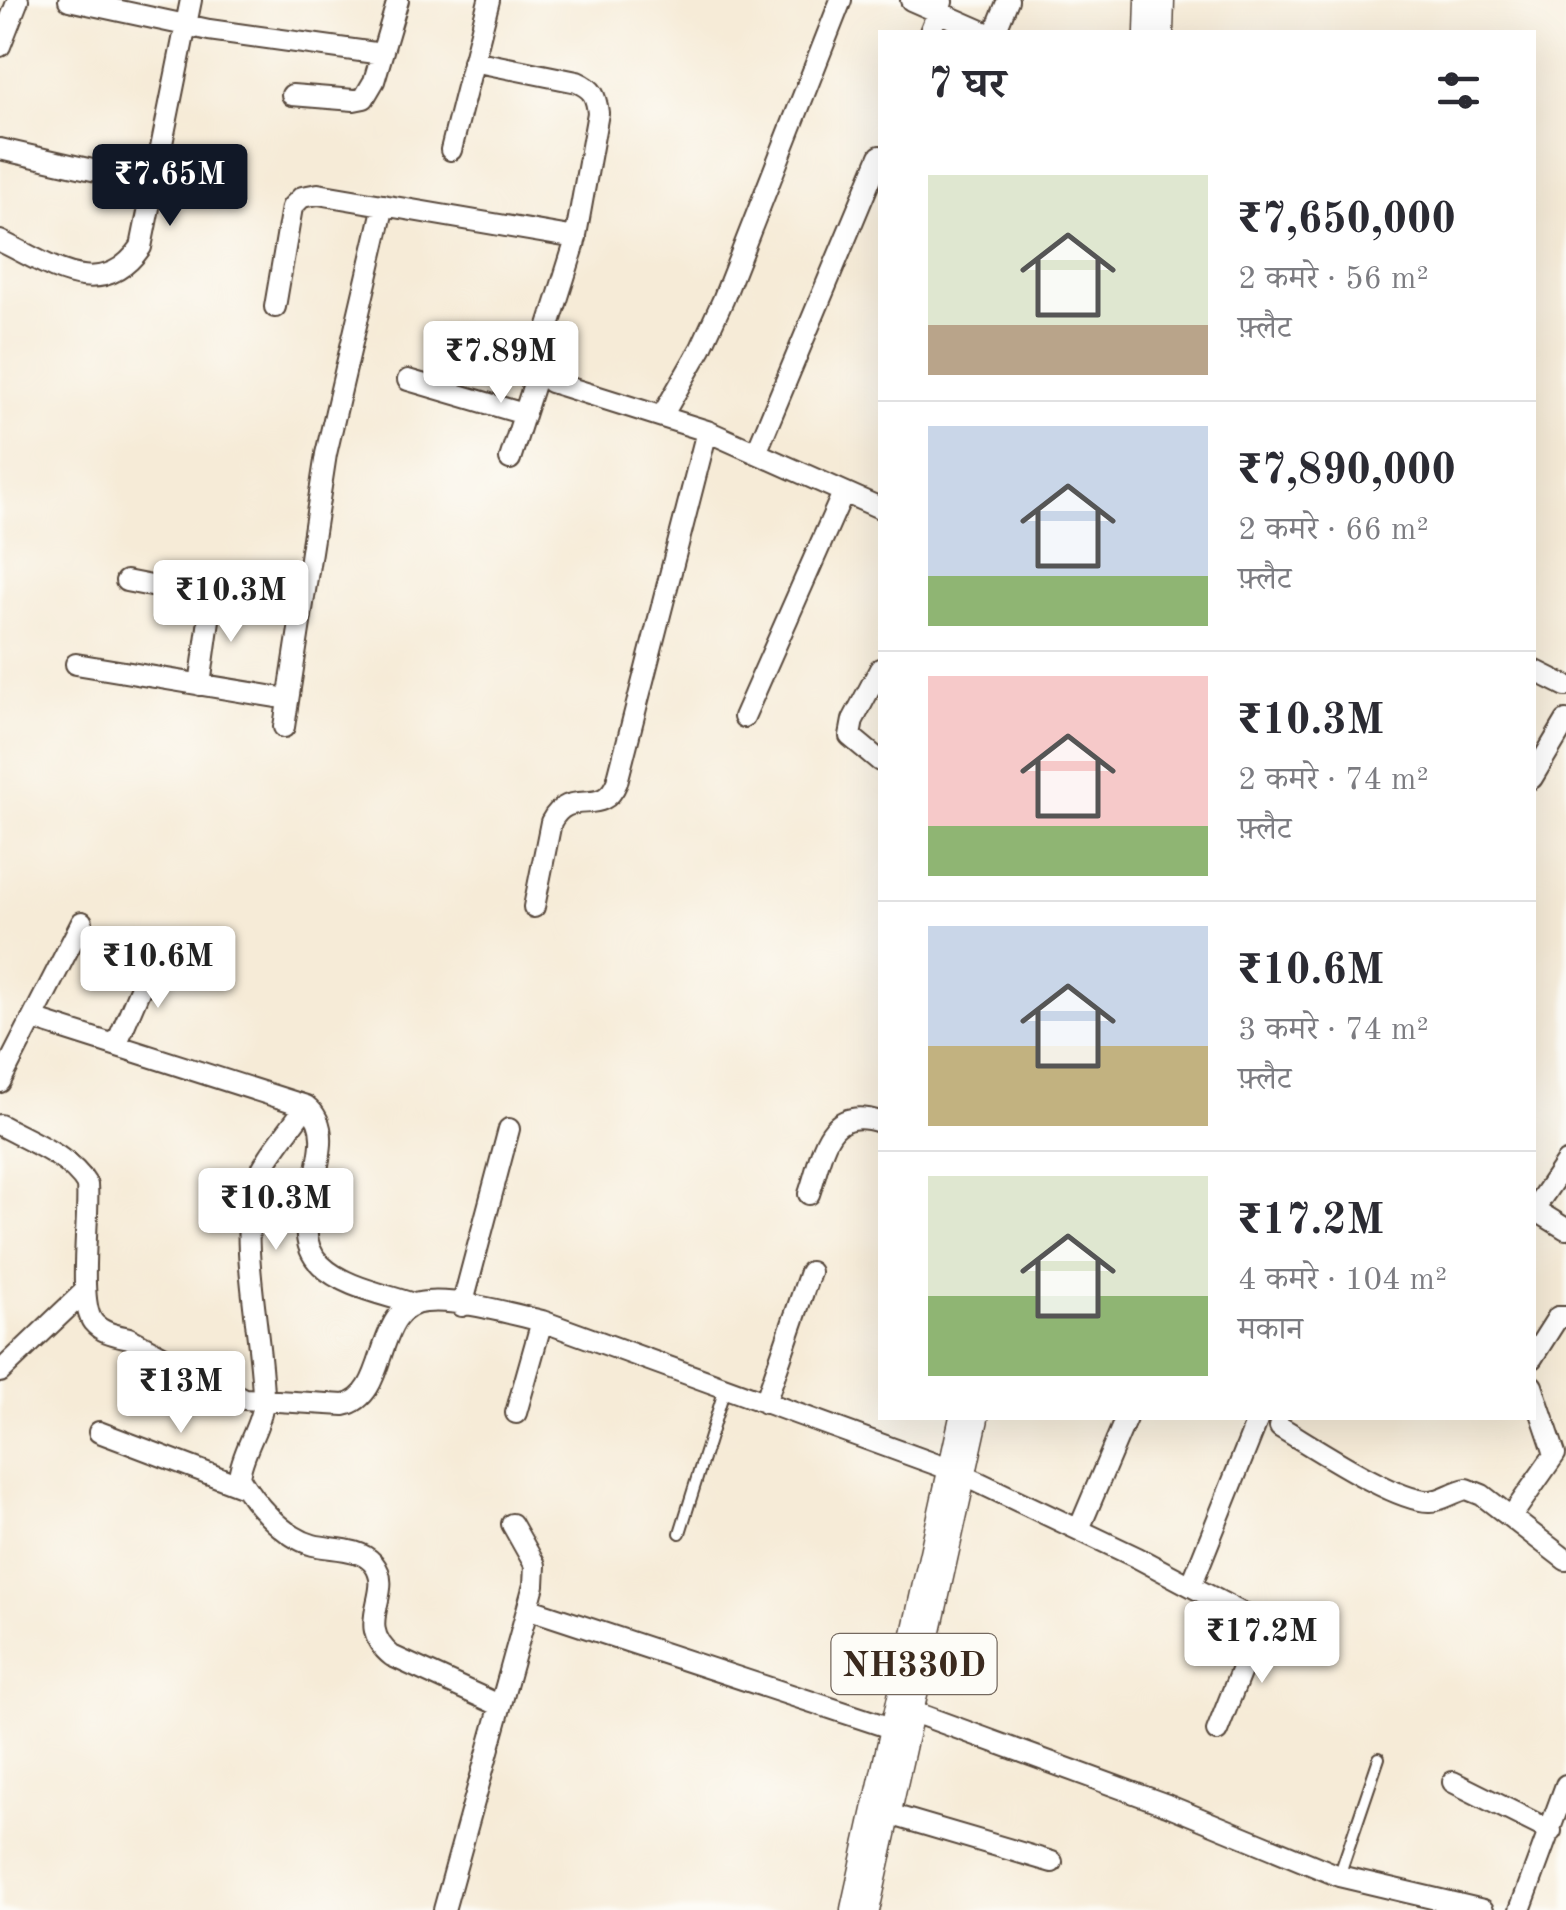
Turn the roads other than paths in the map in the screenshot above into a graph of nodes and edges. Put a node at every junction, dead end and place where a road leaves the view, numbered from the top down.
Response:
1 (18, 0) edge
2 (69, 0) edge
3 (191, 0) edge
4 (398, 0) edge
5 (488, 0) edge
6 (841, 0) edge
7 (911, 0) edge
8 (1008, 0) edge
9 (1155, 0) edge
10 (941, 6) edge
11 (186, 26) junction
12 (931, 30) edge
13 (981, 30) edge
14 (996, 30) edge
15 (1154, 30) edge
16 (0, 46) edge
17 (382, 54) junction
18 (473, 61) junction
19 (292, 95) dead end
20 (0, 149) edge
21 (450, 150) dead end
22 (878, 161) edge
23 (154, 184) junction
24 (384, 205) junction
25 (576, 238) junction
26 (0, 241) edge
27 (276, 307) dead end
28 (539, 368) junction
29 (408, 380) dead end
30 (524, 414) junction
31 (662, 416) junction
32 (707, 431) junction
33 (756, 454) junction
34 (510, 459) dead end
35 (843, 493) junction
36 (878, 507) edge
37 (126, 581) dead end
38 (212, 598) junction
39 (302, 610) junction
40 (76, 664) dead end
41 (1536, 671) edge
42 (878, 673) edge
43 (200, 685) junction
44 (1566, 686) edge
45 (288, 700) junction
46 (744, 717) dead end
47 (1566, 721) edge
48 (284, 728) dead end
49 (878, 759) edge
50 (1536, 771) edge
51 (534, 907) dead end
52 (82, 922) dead end
53 (154, 956) dead end
54 (33, 1018) junction
55 (116, 1045) junction
56 (0, 1082) edge
57 (306, 1106) junction
58 (878, 1122) edge
59 (0, 1125) edge
60 (510, 1130) dead end
61 (1566, 1162) edge
62 (809, 1194) dead end
63 (1536, 1205) edge
64 (1536, 1211) edge
65 (1566, 1229) edge
66 (810, 1272) dead end
67 (85, 1292) junction
68 (414, 1304) junction
69 (462, 1306) junction
70 (1566, 1317) edge
71 (542, 1321) junction
72 (1536, 1351) edge
73 (0, 1372) edge
74 (725, 1388) junction
75 (1536, 1398) edge
76 (264, 1402) junction
77 (766, 1402) junction
78 (516, 1413) dead end
79 (969, 1420) edge
80 (1125, 1420) edge
81 (1253, 1420) edge
82 (1256, 1420) edge
83 (1301, 1420) edge
84 (1280, 1428) junction
85 (99, 1432) dead end
86 (957, 1472) junction
87 (244, 1486) junction
88 (1511, 1517) junction
89 (512, 1524) dead end
90 (1079, 1529) junction
91 (680, 1533) dead end
92 (1566, 1560) edge
93 (1191, 1586) junction
94 (530, 1609) junction
95 (1260, 1622) junction
96 (1289, 1638) dead end
97 (499, 1705) junction
98 (902, 1720) junction
99 (1217, 1731) dead end
100 (1379, 1758) dead end
101 (1454, 1782) dead end
102 (1566, 1785) edge
103 (882, 1812) junction
104 (1551, 1830) junction
105 (1052, 1862) dead end
106 (1339, 1876) junction
107 (1413, 1902) edge
108 (444, 1910) edge
109 (860, 1910) edge
110 (1483, 1910) edge
111 (1520, 1910) edge

1 - 16 street
2 - 11 street
3 - 11 street
4 - 17 street
5 - 18 street
6 - 31 street
7 - 10 street
8 - 14 street
9 - 15 highway
10 - 12 street
10 - 13 street
11 - 17 street
11 - 23 street
17 - 19 street
18 - 21 street
18 - 25 street
20 - 23 street
22 - 33 street
23 - 26 street
24 - 25 street
24 - 27 street
24 - 39 street
25 - 28 street
28 - 30 street
28 - 31 street
29 - 30 street
30 - 34 street
31 - 32 street
32 - 33 street
32 - 51 street
33 - 35 street
35 - 36 street
35 - 46 street
37 - 38 street
38 - 39 street
38 - 43 street
39 - 45 street
40 - 43 street
41 - 44 street
42 - 49 street
43 - 45 street
45 - 48 street
47 - 50 street
52 - 54 street
53 - 55 street
54 - 55 street
54 - 56 street
55 - 57 street
57 - 68 street
57 - 76 street
58 - 62 street
59 - 67 street
60 - 69 street
61 - 63 street
64 - 65 street
66 - 77 street
67 - 73 street
67 - 76 street
68 - 69 street
68 - 76 street
69 - 71 street
70 - 72 street
71 - 74 street
71 - 78 street
74 - 77 street
74 - 91 lane
75 - 88 street
76 - 87 street
77 - 86 street
79 - 86 highway, NH330D
80 - 90 street
81 - 93 street
82 - 84 street
83 - 84 street
84 - 88 street
85 - 87 street
86 - 90 street
86 - 98 highway, NH330D
87 - 97 street
88 - 92 street
89 - 94 street
90 - 93 street
93 - 95 street
94 - 97 street
94 - 98 street
95 - 96 street
95 - 99 street
97 - 108 street
98 - 103 highway, NH330D
98 - 106 street
100 - 106 lane
101 - 104 street
102 - 104 street
103 - 105 street
103 - 109 highway, NH330D
104 - 111 street
106 - 107 street
107 - 110 street

